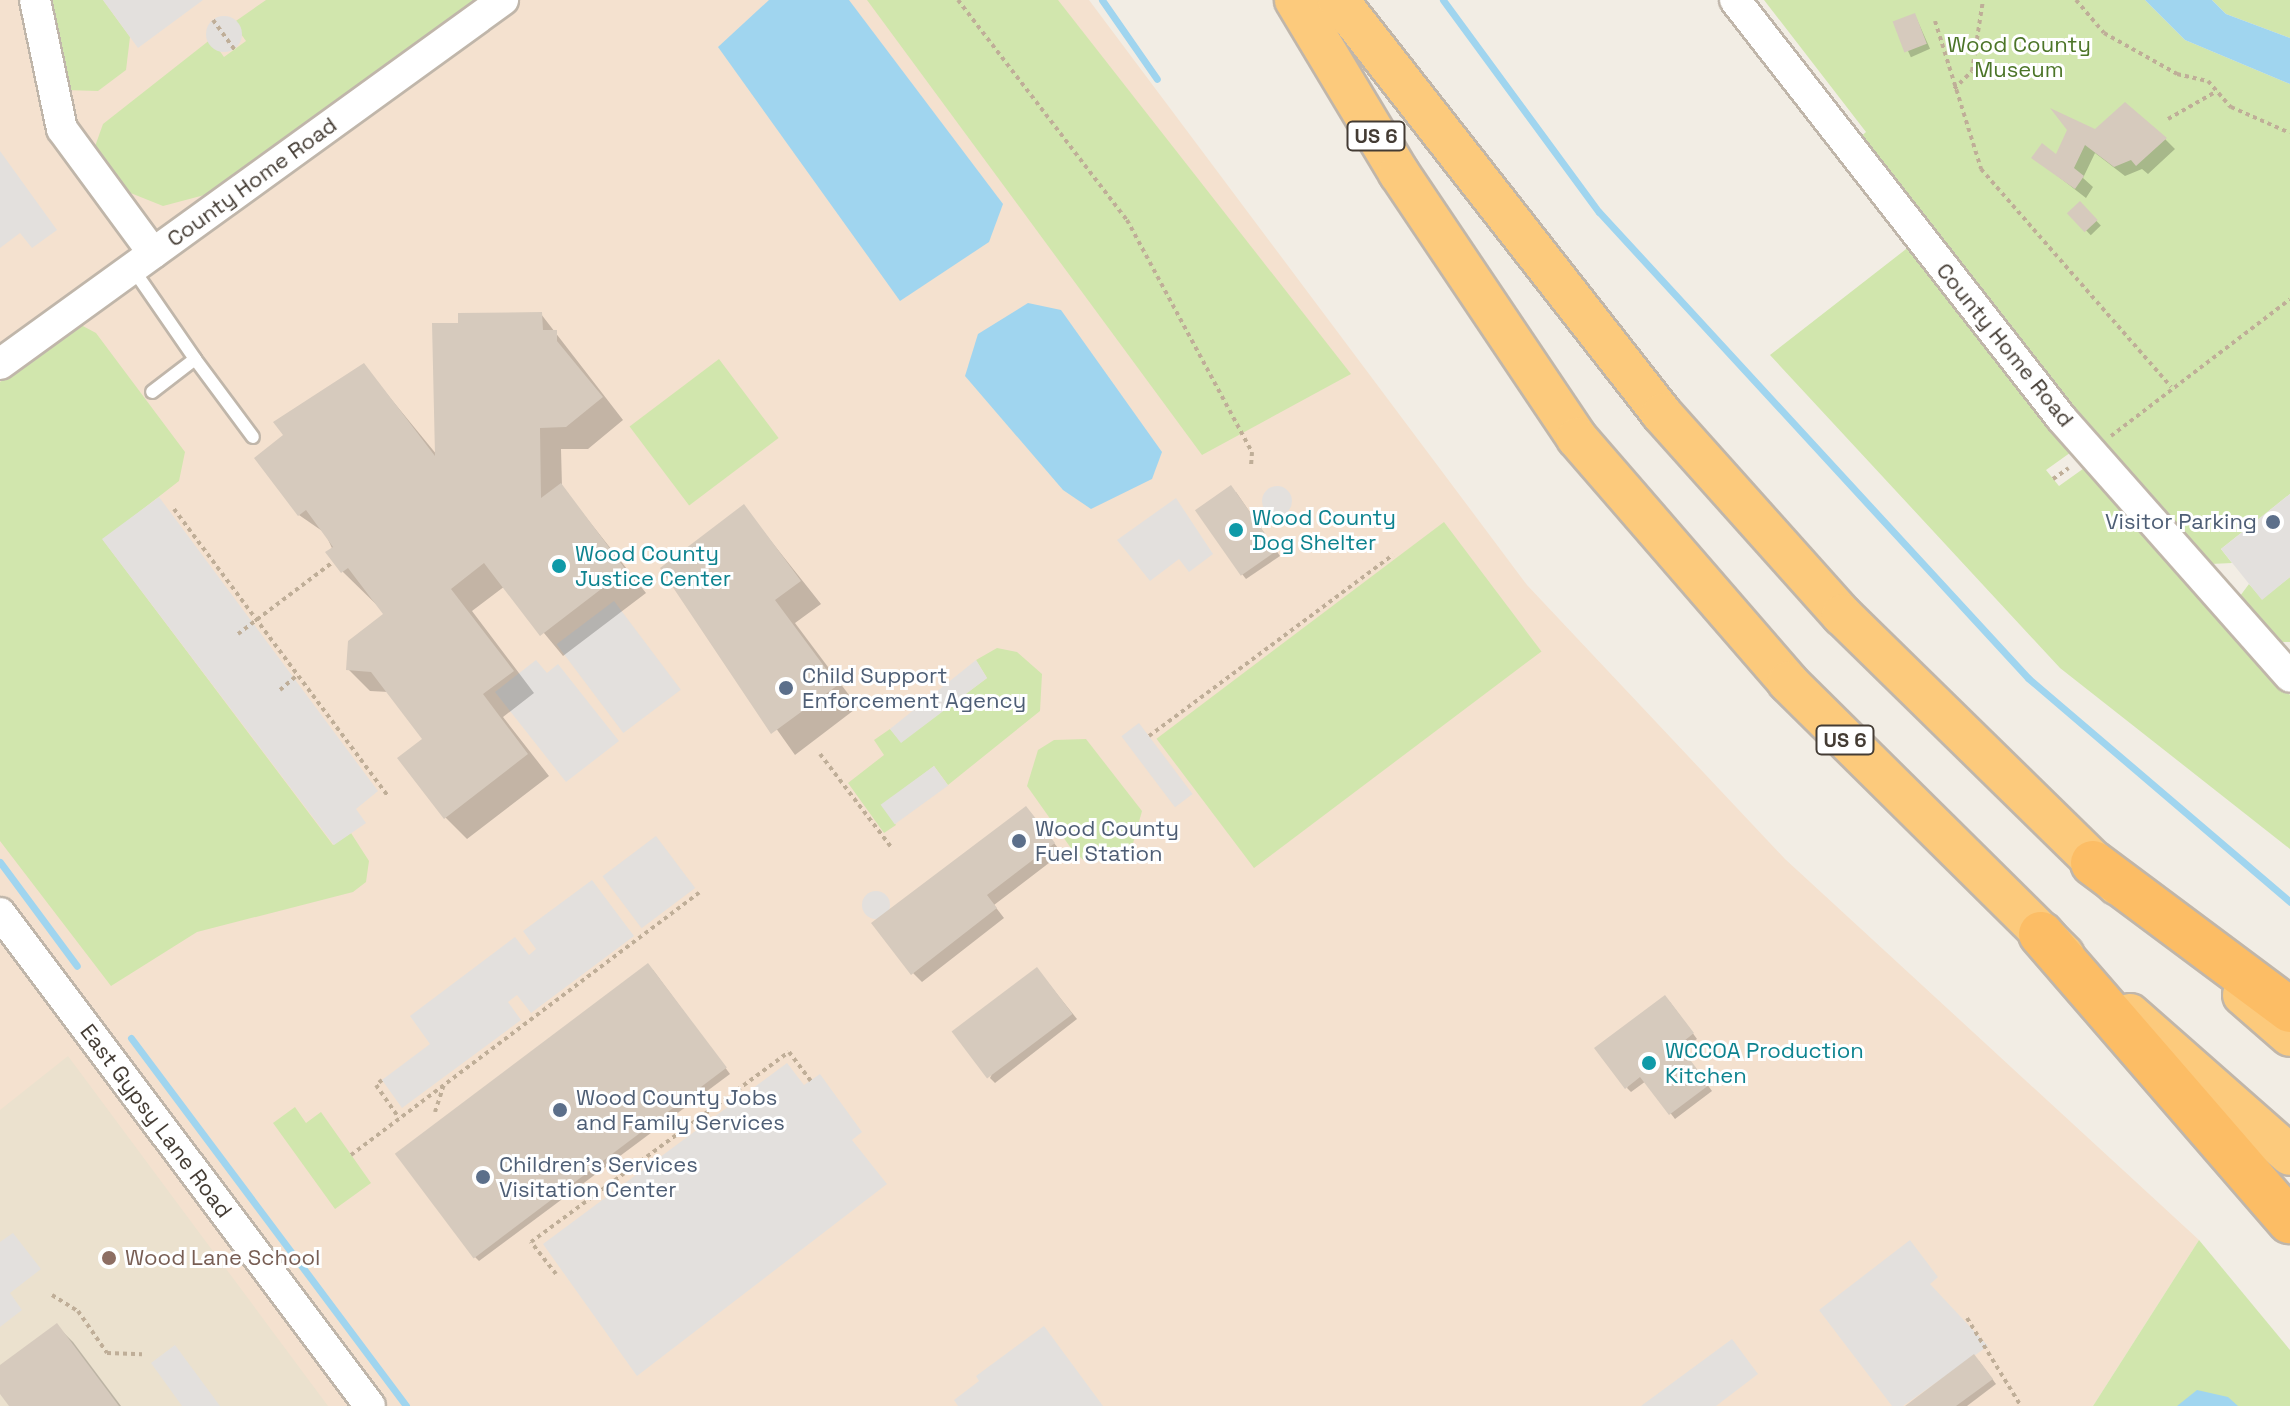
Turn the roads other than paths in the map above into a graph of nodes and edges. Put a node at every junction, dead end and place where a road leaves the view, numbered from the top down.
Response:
1 (35, 0) edge
2 (503, 0) edge
3 (1295, 0) edge
4 (1338, 0) edge
5 (1735, 0) edge
6 (143, 261) junction
7 (195, 359) junction
8 (0, 364) edge
9 (152, 392) dead end
10 (253, 437) dead end
11 (2290, 677) edge
12 (2093, 863) junction
13 (0, 913) edge
14 (2041, 934) junction
15 (2290, 1010) edge
16 (2290, 1036) edge
17 (2290, 1155) edge
18 (2290, 1221) edge
19 (370, 1406) edge

1 - 6 street
2 - 6 street, County Home Road
3 - 14 highway, US 6
4 - 12 highway, US 6
5 - 11 street, County Home Road
6 - 7 lane
6 - 8 street, County Home Road
7 - 9 lane
7 - 10 lane
12 - 15 highway
12 - 16 highway, US 6
13 - 19 street, East Gypsy Lane Road
14 - 17 highway, US 6
14 - 18 highway

